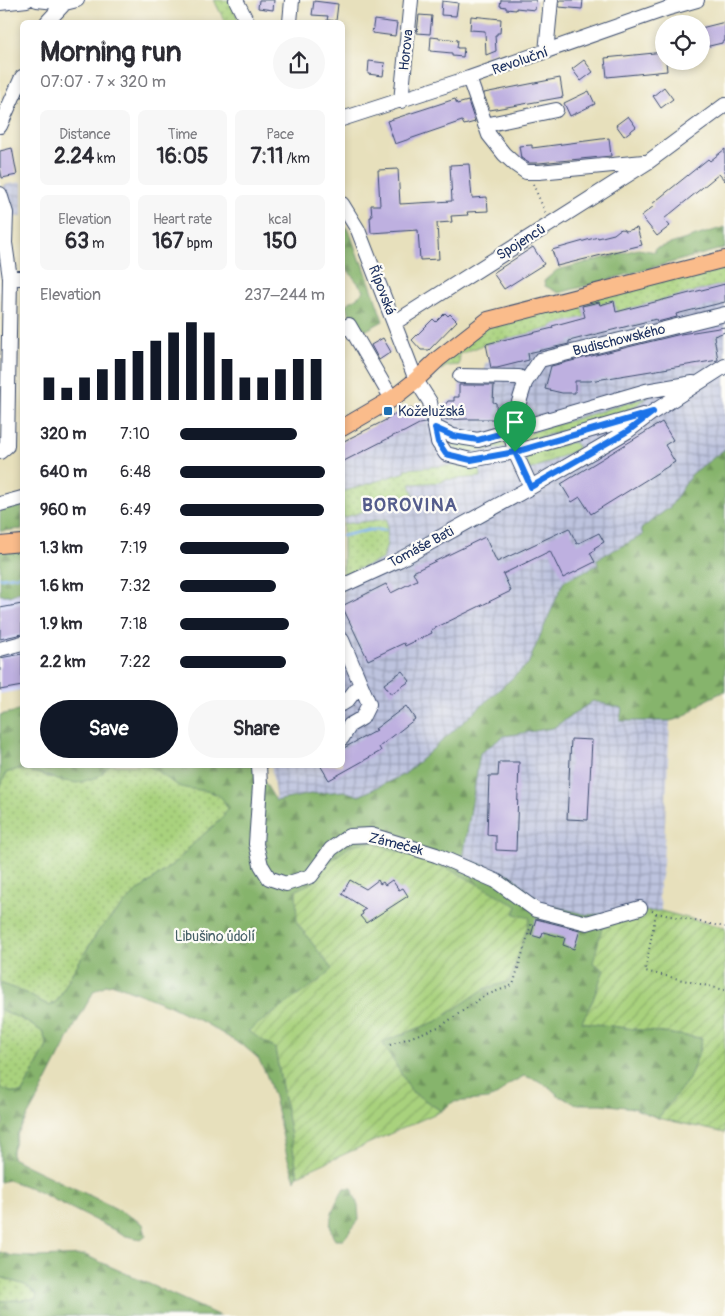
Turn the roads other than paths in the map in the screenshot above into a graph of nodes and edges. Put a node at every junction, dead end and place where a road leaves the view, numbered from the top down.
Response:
1 (27, 0) edge
2 (37, 0) edge
3 (236, 0) edge
4 (292, 0) edge
5 (411, 0) edge
6 (551, 0) edge
7 (697, 0) edge
8 (71, 1) edge
9 (0, 3) edge
10 (670, 4) edge
11 (50, 20) edge
12 (246, 20) edge
13 (290, 20) edge
14 (546, 52) junction
15 (469, 78) junction
16 (20, 81) edge
17 (401, 101) junction
18 (725, 105) edge
19 (556, 110) dead end
20 (345, 118) edge
21 (485, 125) junction
22 (0, 126) edge
23 (648, 162) junction
24 (0, 194) edge
25 (345, 209) edge
26 (3, 244) edge
27 (725, 259) edge
28 (16, 278) edge
29 (725, 314) edge
30 (394, 323) junction
31 (345, 327) edge
32 (725, 366) edge
33 (460, 376) dead end
34 (416, 380) junction
35 (525, 382) junction
36 (701, 382) junction
37 (392, 399) junction
38 (653, 412) junction
39 (433, 419) junction
40 (345, 426) edge
41 (510, 431) junction
42 (0, 452) edge
43 (515, 452) junction
44 (531, 487) junction
45 (20, 499) edge
46 (0, 504) edge
47 (20, 543) edge
48 (0, 545) edge
49 (345, 585) edge
50 (20, 644) edge
51 (345, 647) edge
52 (0, 649) edge
53 (360, 684) junction
54 (345, 702) edge
55 (345, 733) edge
56 (259, 768) edge
57 (640, 908) road end

1 - 9 street
2 - 8 street
3 - 12 street
4 - 13 street
5 - 17 street, Horova
6 - 14 street
7 - 10 street, Revoluční
8 - 11 street
10 - 14 street, Revoluční
14 - 15 street, Revoluční
15 - 17 street, Revoluční
15 - 21 street
16 - 22 street
17 - 20 street, Revoluční
18 - 23 street, Spojenců
19 - 21 street
21 - 23 street
23 - 30 street, Spojenců
24 - 26 street
25 - 30 street, Řípovská
26 - 28 street
27 - 34 main road
28 - 42 street
29 - 35 street, Budischowského
30 - 34 street, Řípovská
31 - 37 street
32 - 36 street, Tomáše Bati
33 - 35 street
34 - 37 main road
34 - 39 street, Tomáše Bati
35 - 41 street, Budischowského
36 - 38 street, Tomáše Bati
36 - 41 street
37 - 40 main road
38 - 43 street, Tomáše Bati
38 - 44 street, Tomáše Bati
39 - 41 street
39 - 43 street, Tomáše Bati
41 - 43 street
43 - 44 street
44 - 49 street, Tomáše Bati
45 - 46 street
47 - 48 main road
50 - 52 street
51 - 53 street
53 - 54 street
53 - 55 street
56 - 57 street, Zámeček

